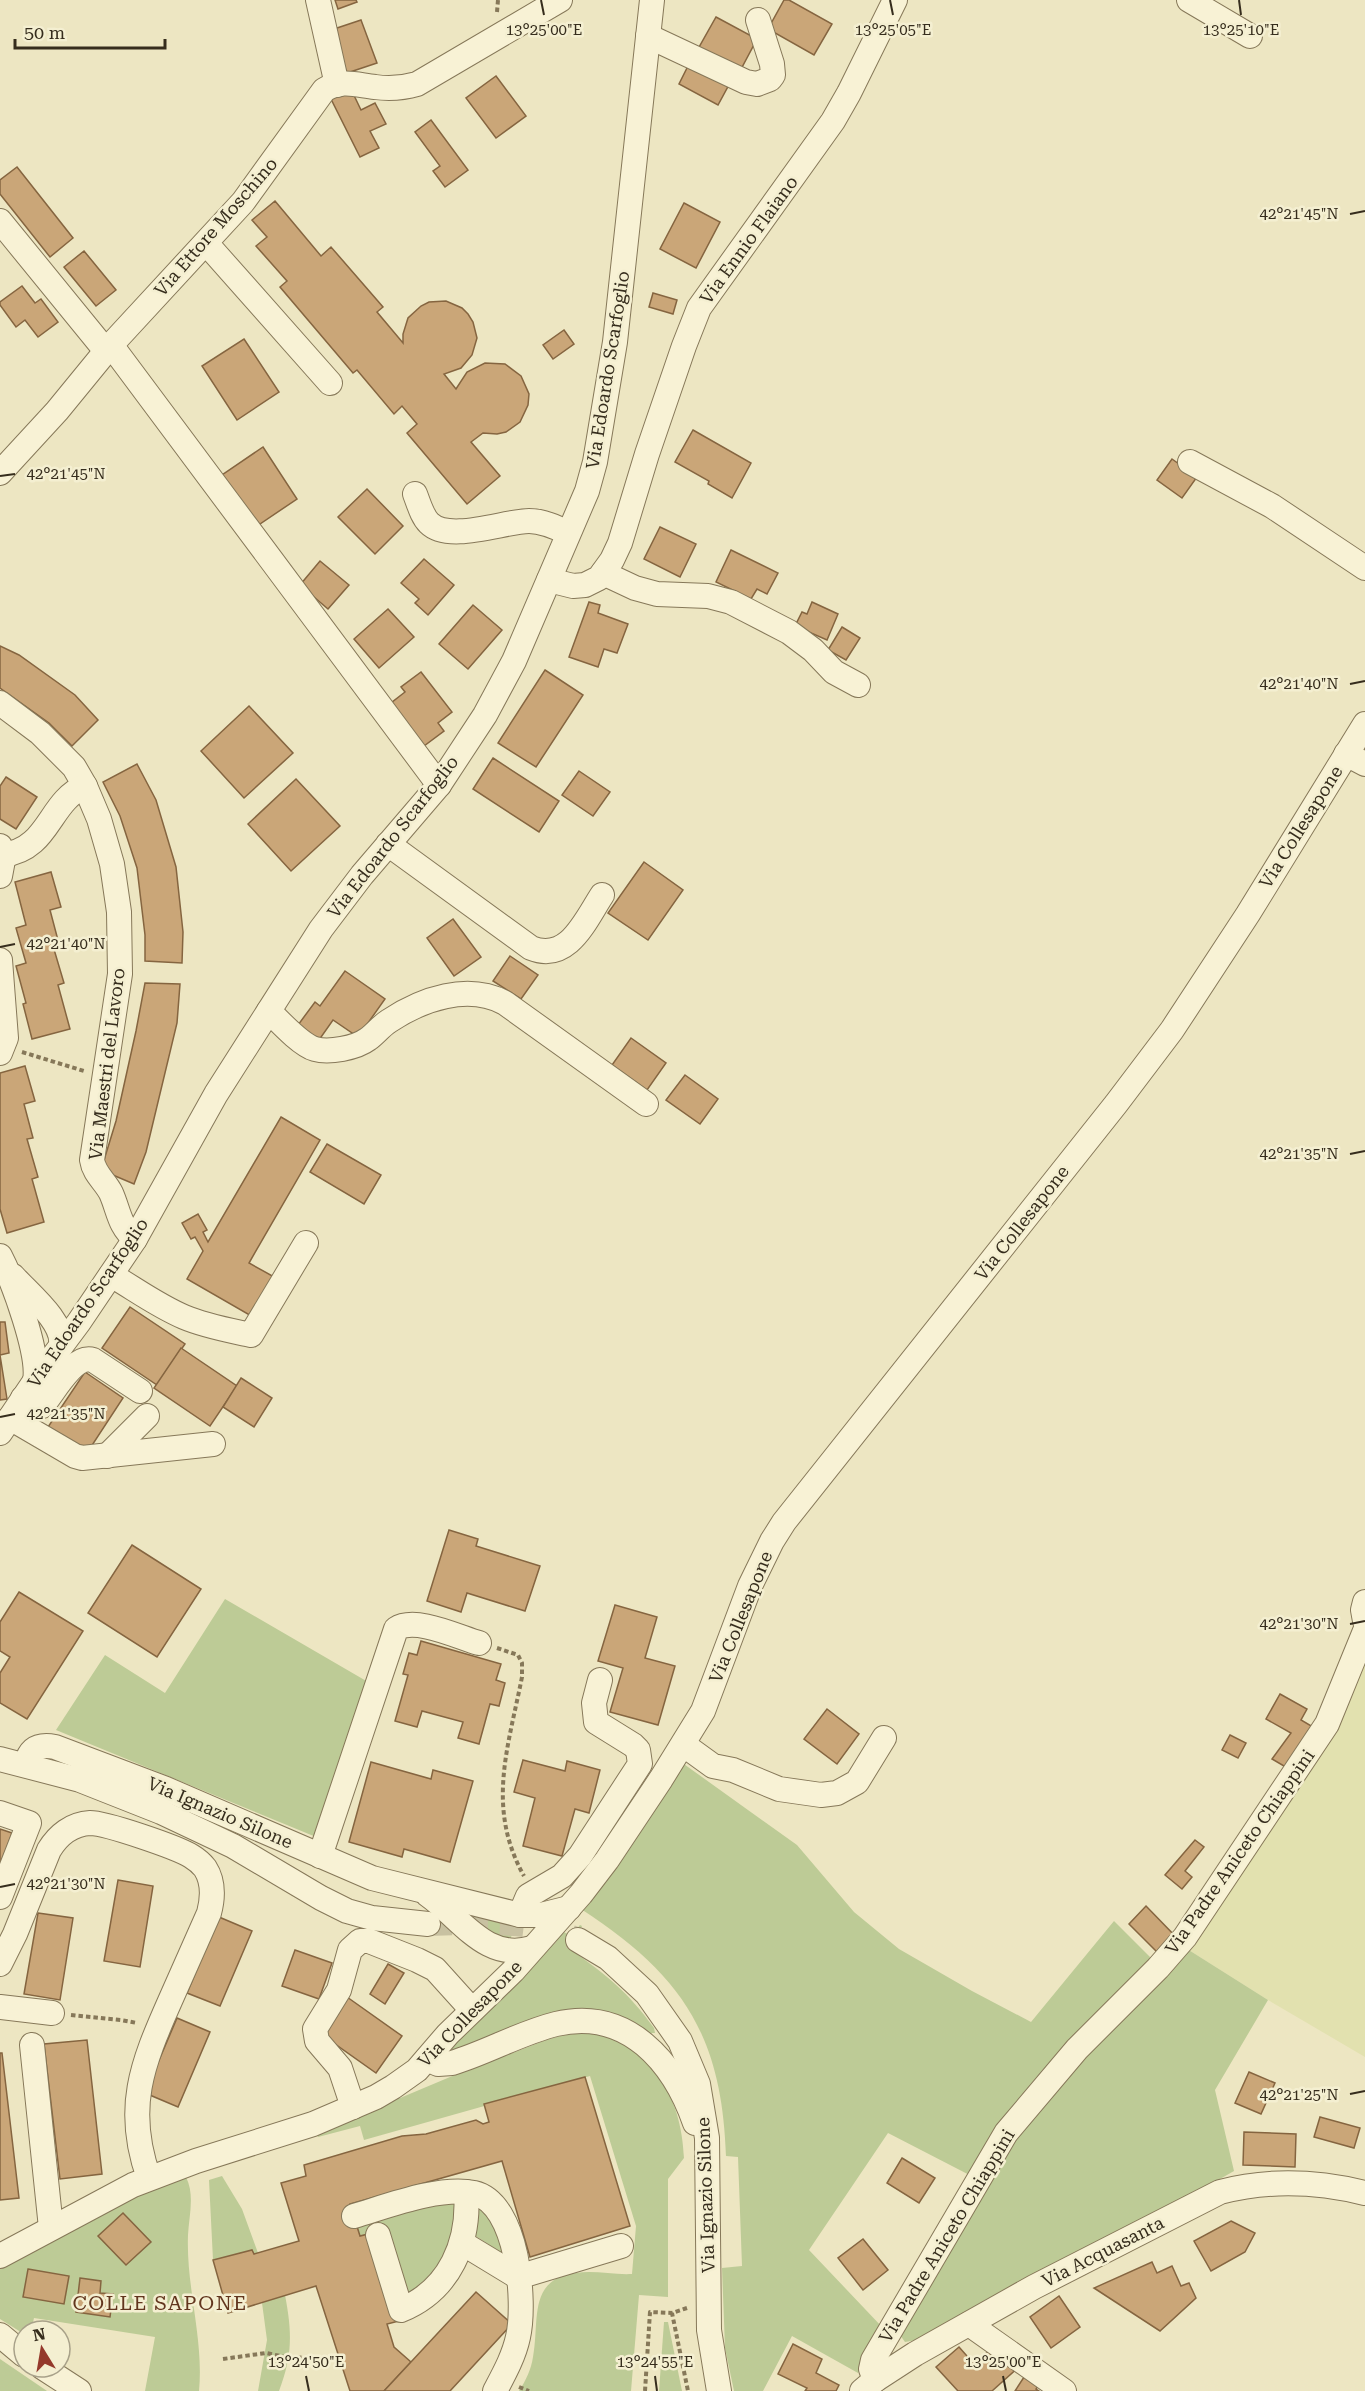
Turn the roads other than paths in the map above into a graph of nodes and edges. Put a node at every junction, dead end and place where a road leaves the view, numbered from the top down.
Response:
1 (318, 0) edge
2 (560, 0) edge
3 (652, 0) edge
4 (895, 0) edge
5 (1189, 0) edge
6 (758, 20) dead end
7 (648, 36) junction
8 (1250, 36) dead end
9 (337, 85) junction
10 (0, 221) edge
11 (206, 243) junction
12 (108, 348) junction
13 (330, 383) dead end
14 (1191, 462) dead end
15 (0, 473) edge
16 (415, 494) dead end
17 (568, 533) junction
18 (1365, 568) edge
19 (603, 573) junction
20 (549, 580) junction
21 (858, 685) dead end
22 (0, 703) edge
23 (1365, 723) edge
24 (1356, 759) edge
25 (439, 785) junction
26 (85, 786) junction
27 (388, 844) junction
28 (1, 859) edge
29 (602, 895) dead end
30 (0, 960) edge
31 (269, 1011) junction
32 (2, 1050) edge
33 (646, 1104) dead end
34 (135, 1239) junction
35 (306, 1243) dead end
36 (3, 1262) edge
37 (111, 1275) junction
38 (50, 1316) junction
39 (79, 1322) junction
40 (27, 1334) junction
41 (58, 1351) junction
42 (140, 1391) dead end
43 (17, 1408) edge
44 (147, 1416) dead end
45 (213, 1444) dead end
46 (106, 1456) junction
47 (1365, 1602) edge
48 (1365, 1621) edge
49 (1365, 1631) edge
50 (479, 1643) dead end
51 (600, 1680) dead end
52 (884, 1738) dead end
53 (684, 1745) junction
54 (0, 1759) edge
55 (26, 1764) junction
56 (0, 1814) edge
57 (320, 1856) junction
58 (424, 1892) junction
59 (0, 1897) edge
60 (569, 1908) junction
61 (520, 1915) junction
62 (428, 1924) tunnel mouth
63 (8, 1932) edge
64 (578, 1940) tunnel mouth
65 (532, 1948) junction
66 (498, 1949) junction
67 (0, 1964) edge
68 (506, 1978) junction
69 (0, 2007) edge
70 (472, 2010) junction
71 (52, 2013) road end
72 (32, 2045) dead end
73 (427, 2059) junction
74 (353, 2107) junction
75 (708, 2166) junction
76 (149, 2178) junction
77 (466, 2192) junction
78 (1365, 2193) edge
79 (354, 2216) dead end
80 (51, 2228) junction
81 (378, 2235) dead end
82 (462, 2243) junction
83 (621, 2246) dead end
84 (0, 2256) edge
85 (518, 2277) junction
86 (969, 2324) junction
87 (0, 2335) edge
88 (12, 2346) edge
89 (60, 2379) edge
90 (868, 2385) edge
91 (79, 2391) edge
92 (495, 2391) edge
93 (719, 2391) edge
94 (1064, 2391) edge

1 - 9 street
2 - 9 street
3 - 7 street, Via Edoardo Scarfoglio
4 - 19 street, Via Ennio Flaiano
5 - 8 street
6 - 7 street
7 - 17 street, Via Edoardo Scarfoglio
9 - 11 street, Via Ettore Moschino
10 - 12 street
11 - 12 street, Via Ettore Moschino
11 - 13 street
12 - 15 street, Via Ettore Moschino
12 - 25 street
14 - 18 street
16 - 17 street
17 - 20 street, Via Edoardo Scarfoglio
19 - 20 street
19 - 21 street
20 - 25 street, Via Edoardo Scarfoglio
22 - 26 street, Via Maestri del Lavoro
23 - 24 street, Via Collesapone
24 - 53 street, Via Collesapone
25 - 27 street, Via Edoardo Scarfoglio
26 - 28 street
26 - 34 street, Via Maestri del Lavoro
27 - 29 street
27 - 31 street, Via Edoardo Scarfoglio
30 - 32 street
31 - 33 street
31 - 34 street, Via Edoardo Scarfoglio
34 - 37 street, Via Edoardo Scarfoglio
35 - 37 street
36 - 38 street
36 - 40 street
37 - 39 street, Via Edoardo Scarfoglio
38 - 39 street
38 - 41 street
39 - 41 street, Via Edoardo Scarfoglio
40 - 41 street
40 - 43 street
41 - 43 street, Via Edoardo Scarfoglio
42 - 43 street
43 - 46 street
44 - 46 street
45 - 46 street
47 - 48 street
49 - 90 street, Via Padre Aniceto Chiappini
50 - 57 street
51 - 61 street
52 - 53 street
53 - 60 street, Via Collesapone
54 - 55 street, Via Ignazio Silone
55 - 57 street, Via Ignazio Silone
55 - 62 street, Via Ignazio Silone
56 - 59 street
57 - 58 street, Via Ignazio Silone
58 - 61 street, Via Ignazio Silone
58 - 66 street, Via Ignazio Silone
60 - 61 street, Via Ignazio Silone
60 - 65 street, Via Collesapone
61 - 65 street
63 - 67 street
63 - 76 street
64 - 75 street, Via Ignazio Silone
65 - 66 street
65 - 68 street, Via Collesapone
66 - 68 street
68 - 70 street, Via Collesapone
69 - 71 street
70 - 73 street, Via Collesapone
70 - 74 street
72 - 80 street
73 - 74 street, Via Collesapone
73 - 75 street
74 - 76 street, Via Collesapone
75 - 93 street, Via Ignazio Silone
76 - 80 street, Via Collesapone
77 - 79 street
77 - 82 street
77 - 85 street
78 - 86 street, Via Acquasanta
80 - 84 street, Via Collesapone
81 - 82 street
82 - 85 street
83 - 85 street
85 - 92 street
86 - 90 street, Via Acquasanta
86 - 94 street
87 - 88 street
89 - 91 street

